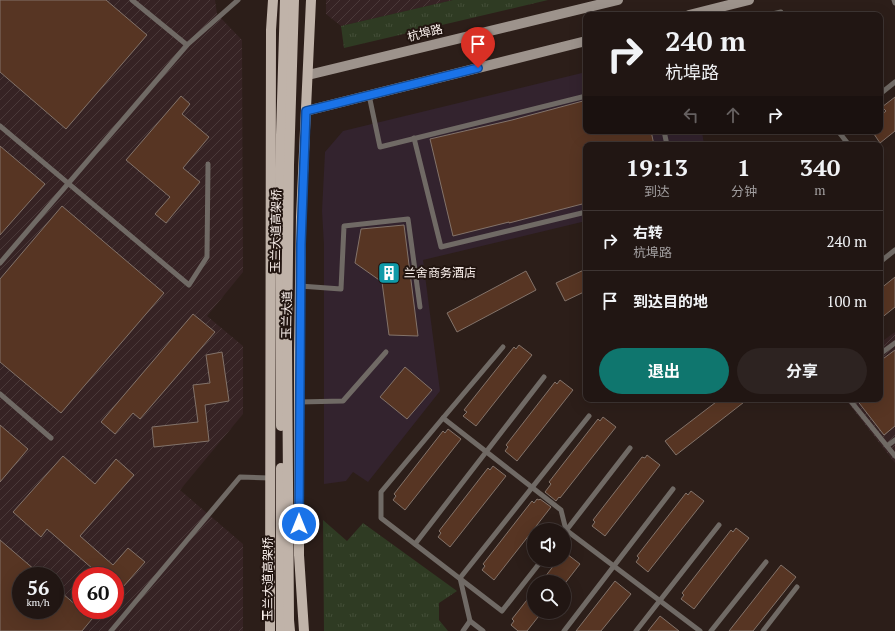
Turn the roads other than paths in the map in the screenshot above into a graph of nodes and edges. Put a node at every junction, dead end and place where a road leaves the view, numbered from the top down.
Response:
1 (132, 0) edge
2 (238, 0) edge
3 (273, 0) edge
4 (285, 0) edge
5 (294, 0) edge
6 (311, 0) edge
7 (618, 0) edge
8 (749, 0) edge
9 (701, 12) edge
10 (583, 42) edge
11 (187, 45) junction
12 (308, 75) junction
13 (895, 82) edge
14 (883, 92) edge
15 (369, 95) junction
16 (583, 97) edge
17 (306, 111) junction
18 (0, 126) edge
19 (840, 134) edge
20 (414, 138) junction
21 (847, 142) edge
22 (208, 164) dead end
23 (68, 183) junction
24 (583, 213) edge
25 (895, 250) edge
26 (883, 260) edge
27 (0, 263) edge
28 (300, 286) junction
29 (420, 307) dead end
30 (895, 343) edge
31 (503, 347) dead end
32 (386, 352) dead end
33 (883, 352) edge
34 (544, 377) dead end
35 (0, 394) edge
36 (299, 402) junction
37 (851, 402) edge
38 (589, 416) dead end
39 (442, 418) junction
40 (51, 438) dead end
41 (895, 440) edge
42 (887, 446) junction
43 (630, 448) dead end
44 (486, 452) junction
45 (895, 456) edge
46 (270, 478) junction
47 (531, 487) junction
48 (672, 489) dead end
49 (563, 523) edge
50 (571, 523) edge
51 (719, 525) dead end
52 (571, 535) edge
53 (415, 544) junction
54 (766, 562) dead end
55 (614, 566) junction
56 (536, 567) edge
57 (460, 578) junction
58 (797, 587) dead end
59 (660, 601) junction
60 (470, 622) junction
61 (267, 629) edge
62 (111, 631) edge
63 (281, 631) edge
64 (290, 631) edge
65 (304, 631) edge
66 (463, 631) edge
67 (483, 631) edge
68 (564, 631) edge
69 (636, 631) edge
70 (700, 631) edge
71 (711, 631) edge
72 (763, 631) edge

1 - 11 lane
2 - 11 lane
3 - 46 main road, 玉兰大道
4 - 63 main road, 玉兰大道高架桥
5 - 64 main road, 玉兰大道高架桥
6 - 12 main road, 玉兰大道
7 - 12 main road, 杭埠路
8 - 9 main road
10 - 15 main road
11 - 23 lane
12 - 17 main road, 玉兰大道
13 - 14 lane
15 - 17 main road
15 - 20 lane
16 - 20 lane
17 - 28 main road, 玉兰大道
18 - 23 lane
19 - 21 lane
20 - 24 lane
22 - 23 lane
23 - 27 lane
25 - 26 lane
28 - 29 lane
28 - 36 main road, 玉兰大道
30 - 33 lane
31 - 39 lane
32 - 36 lane
34 - 44 lane
35 - 40 lane
36 - 65 main road, 玉兰大道
37 - 42 lane
38 - 47 lane
39 - 44 lane
39 - 53 lane
41 - 42 lane
42 - 45 lane
43 - 50 lane
44 - 47 lane
44 - 53 lane
46 - 61 main road, 玉兰大道
46 - 62 lane
47 - 49 lane
47 - 57 lane
48 - 55 lane
51 - 59 lane
52 - 55 lane
53 - 57 lane
54 - 71 lane
55 - 59 lane
55 - 68 lane
56 - 57 lane
57 - 60 lane
58 - 72 lane
59 - 69 lane
59 - 70 lane
60 - 66 lane
60 - 67 lane

